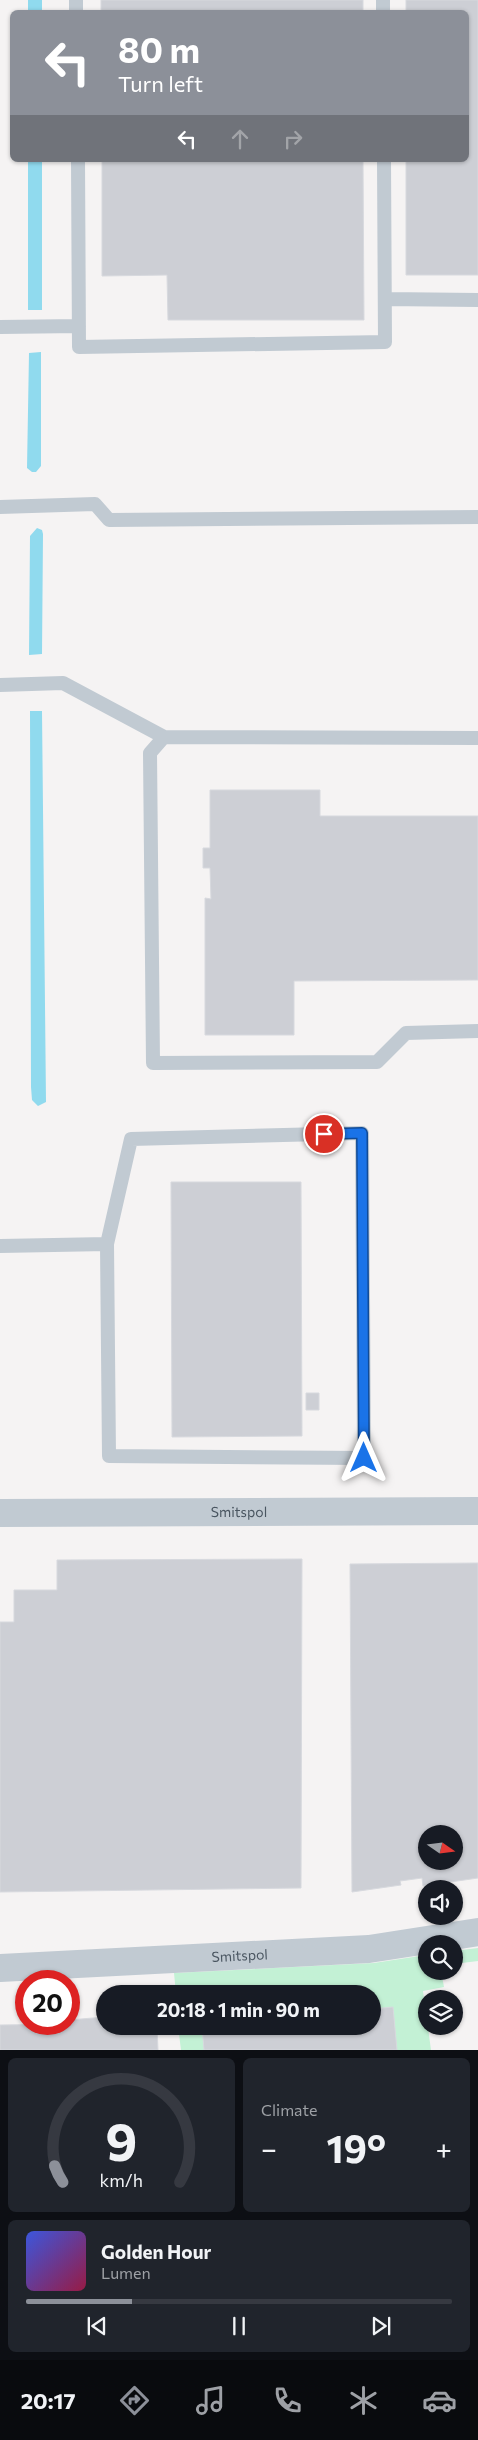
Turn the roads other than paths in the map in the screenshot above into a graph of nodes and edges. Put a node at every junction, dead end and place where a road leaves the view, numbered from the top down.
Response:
1 (78, 162) edge
2 (384, 162) edge
3 (385, 300) junction
4 (478, 300) edge
5 (79, 326) junction
6 (0, 327) edge
7 (0, 507) edge
8 (478, 517) edge
9 (0, 685) edge
10 (164, 737) junction
11 (478, 738) edge
12 (478, 1031) edge
13 (107, 1244) junction
14 (0, 1246) edge
15 (478, 1511) edge
16 (0, 1513) edge
17 (478, 1932) edge
18 (0, 1968) edge

1 - 5 lane
2 - 3 lane
3 - 4 lane
3 - 5 lane
5 - 6 lane
7 - 8 lane
9 - 10 lane
10 - 11 lane
10 - 12 lane
13 - 13 lane
13 - 14 lane
15 - 16 street, Smitspol
17 - 18 street, Smitspol

